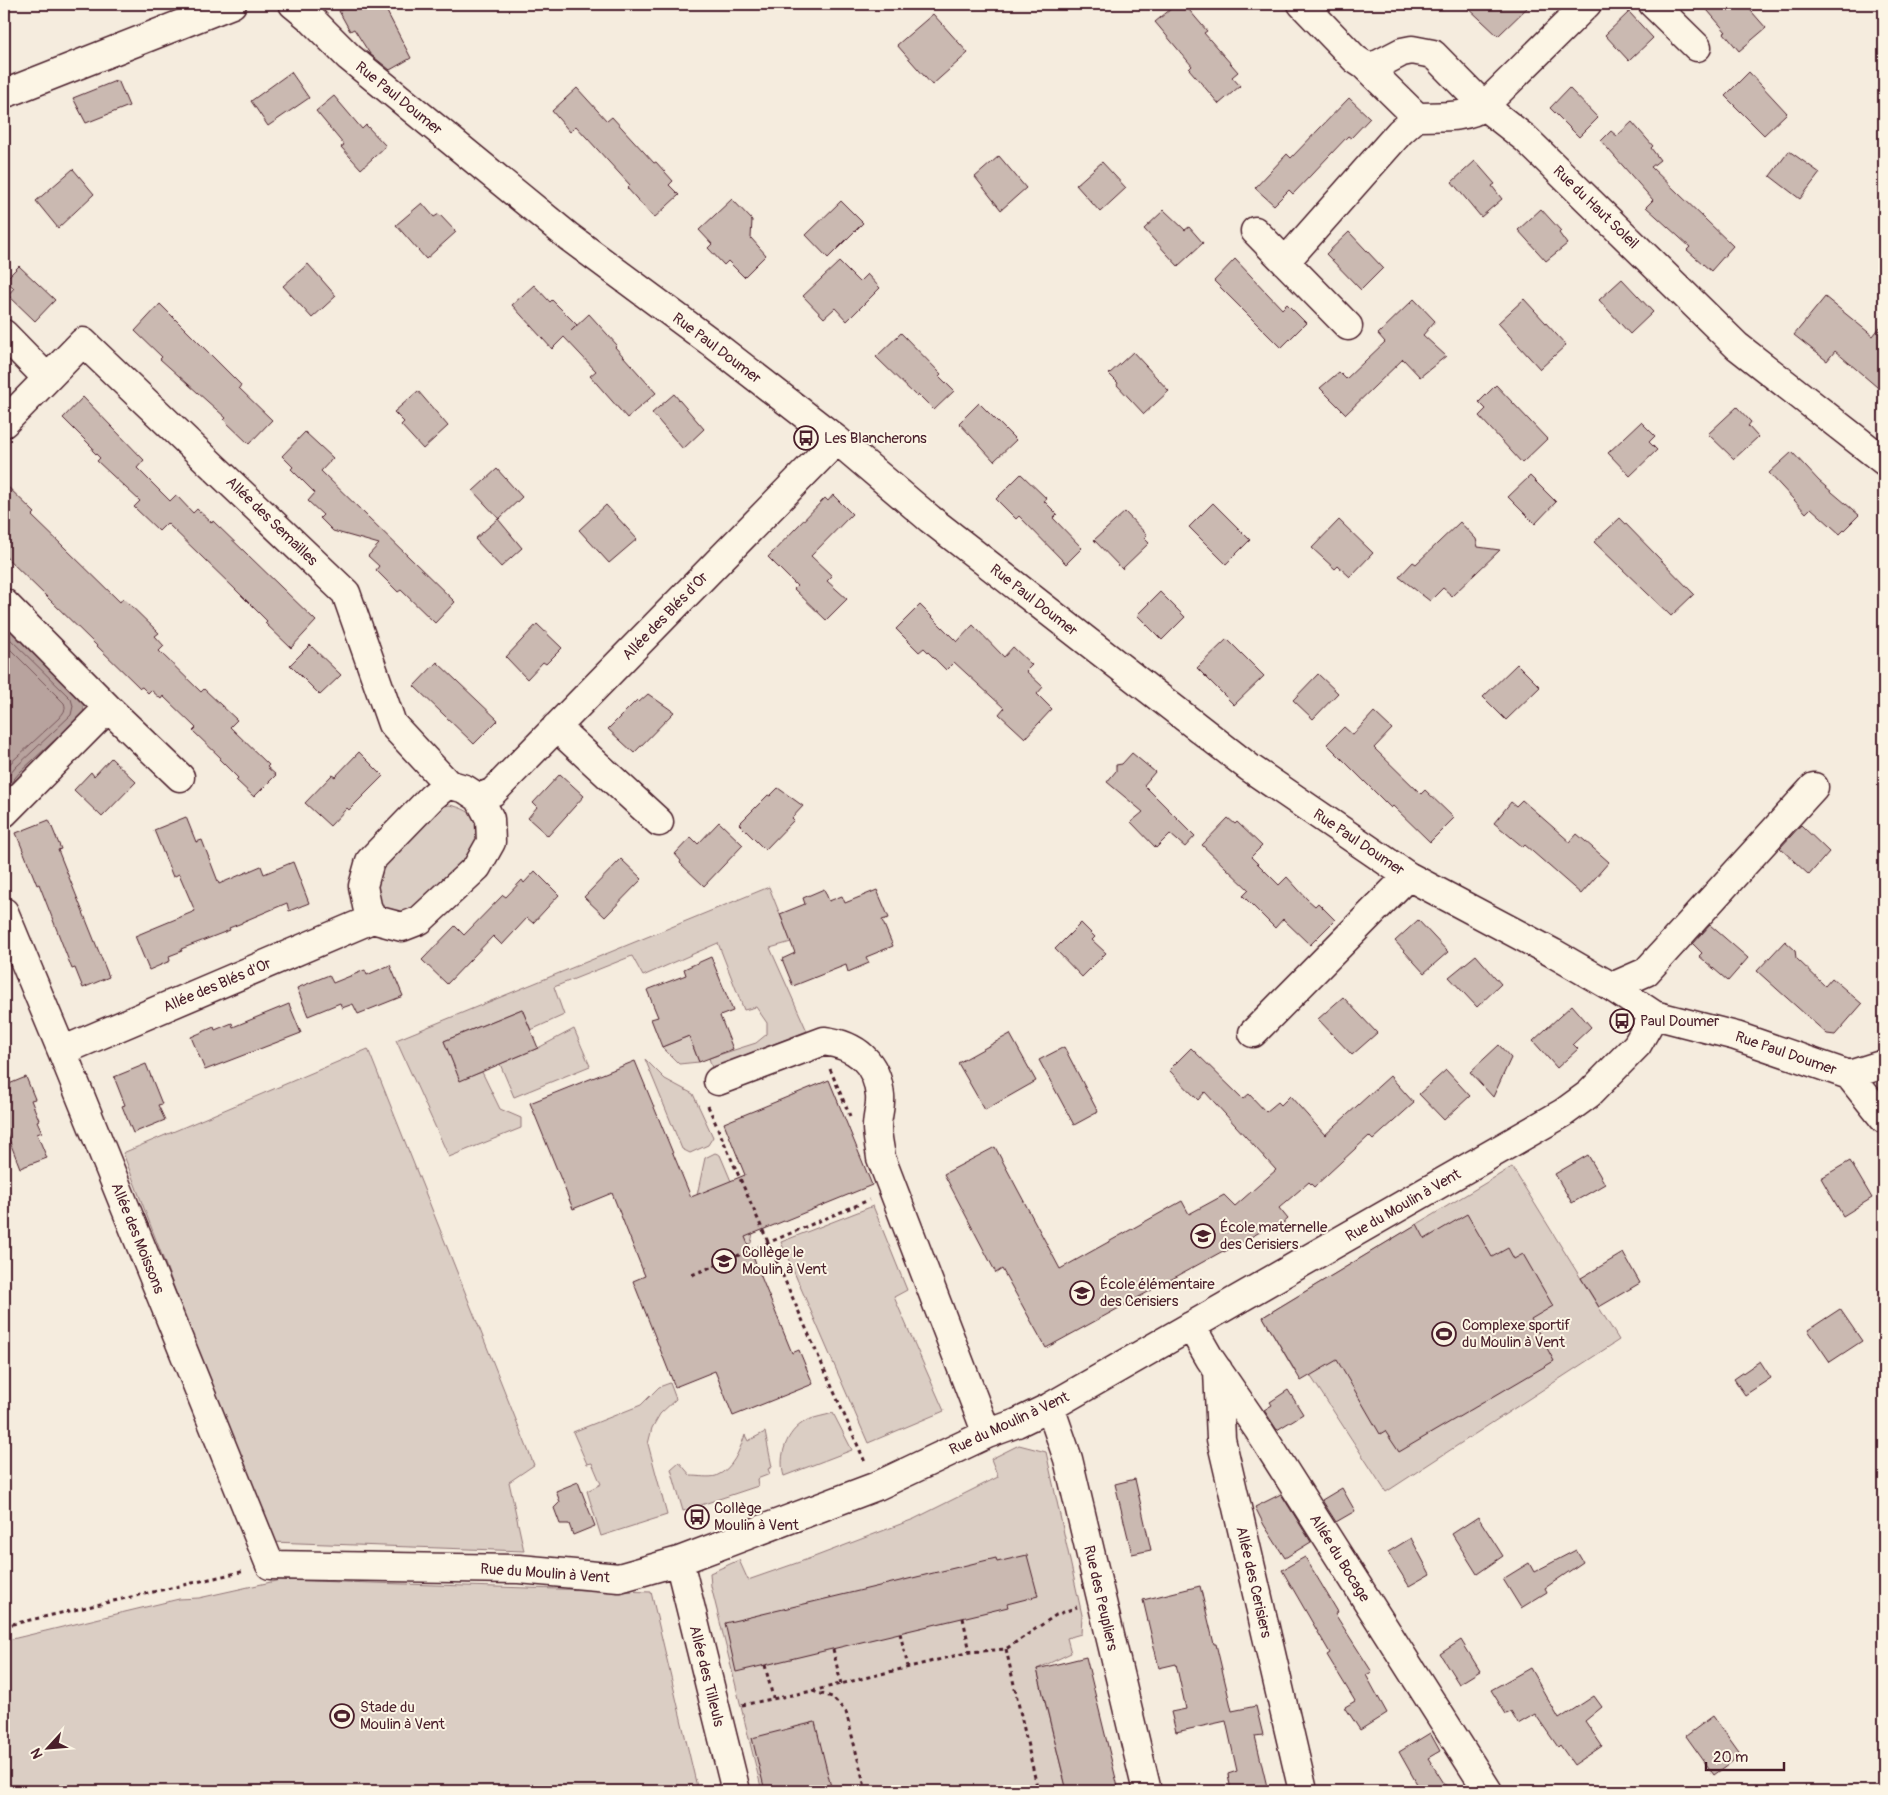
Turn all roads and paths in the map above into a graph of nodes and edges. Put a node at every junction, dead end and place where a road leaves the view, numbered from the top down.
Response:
1 (232, 4) edge
2 (293, 4) edge
3 (1302, 4) edge
4 (1587, 4) edge
5 (1653, 4) edge
6 (1697, 47) dead end
7 (1364, 64) junction
8 (9, 92) dead end
9 (1484, 106) junction
10 (1417, 116) junction
11 (1255, 230) dead end
12 (1285, 262) junction
13 (1348, 326) dead end
14 (4, 334) edge
15 (48, 378) junction
16 (4, 423) edge
17 (837, 440) junction
18 (1884, 461) edge
19 (4, 603) edge
20 (108, 708) junction
21 (556, 727) junction
22 (180, 777) dead end
23 (448, 784) junction
24 (1814, 787) dead end
25 (486, 795) junction
26 (4, 813) edge
27 (659, 822) dead end
28 (1408, 876) junction
29 (4, 912) edge
30 (372, 919) junction
31 (1612, 987) junction
32 (1654, 1015) junction
33 (1253, 1033) dead end
34 (820, 1043) junction
35 (62, 1051) junction
36 (1884, 1064) edge
37 (1850, 1075) junction
38 (712, 1090) joint
39 (1884, 1119) edge
40 (852, 1123) dead end
41 (873, 1198) dead end
42 (768, 1242) junction
43 (692, 1275) dead end
44 (1192, 1326) junction
45 (1218, 1370) junction
46 (1050, 1407) junction
47 (987, 1434) junction
48 (860, 1450) dead end
49 (679, 1561) junction
50 (270, 1565) junction
51 (1078, 1606) dead end
52 (963, 1618) dead end
53 (4, 1626) edge
54 (900, 1633) dead end
55 (833, 1649) dead end
56 (1006, 1649) junction
57 (970, 1652) junction
58 (765, 1665) dead end
59 (908, 1667) junction
60 (841, 1684) junction
61 (812, 1691) junction
62 (773, 1698) junction
63 (734, 1707) dead end
64 (736, 1791) edge
65 (866, 1791) edge
66 (1038, 1791) edge
67 (1146, 1791) edge
68 (1303, 1791) edge
69 (1488, 1791) edge

1 - 8 street
2 - 17 street, Rue Paul Doumer
3 - 7 street
4 - 9 street
5 - 6 street
7 - 9 street, Rue du Haut Soleil
7 - 10 street
9 - 10 street
9 - 18 street, Rue du Haut Soleil
10 - 12 street
11 - 12 street
12 - 13 street
14 - 15 street
15 - 16 street, Allée des Semailles
15 - 23 street, Allée des Semailles
17 - 21 street, Allée des Blés d'Or
17 - 28 street, Rue Paul Doumer
19 - 20 street
20 - 22 street
20 - 26 street
21 - 25 street, Allée des Blés d'Or
21 - 27 street
23 - 25 street, Allée des Semailles
23 - 30 street
24 - 31 street
25 - 30 street
28 - 31 street, Rue Paul Doumer
28 - 33 street
29 - 35 street, Allée des Moissons
30 - 35 street, Allée des Blés d'Or
31 - 32 street, Rue Paul Doumer
32 - 37 street, Rue Paul Doumer
32 - 44 street, Rue du Moulin à Vent
34 - 38 street
34 - 40 path
34 - 47 street
35 - 50 street, Allée des Moissons
36 - 37 street
37 - 39 street
38 - 42 path
41 - 42 path
42 - 43 path
42 - 48 path
44 - 45 street, Allée du Bocage
44 - 46 street, Rue du Moulin à Vent
45 - 68 street, Allée des Cerisiers
45 - 69 street, Allée du Bocage
46 - 47 street, Rue du Moulin à Vent
46 - 67 street, Rue des Peupliers
47 - 49 street, Rue du Moulin à Vent
49 - 50 street, Rue du Moulin à Vent
49 - 64 street, Allée des Tilleuls
50 - 53 path
51 - 56 path
52 - 57 path
54 - 59 path
55 - 60 path
56 - 57 path
56 - 66 path
57 - 59 path
58 - 62 path
59 - 60 path
60 - 61 path
61 - 62 path
61 - 65 path
62 - 63 path

